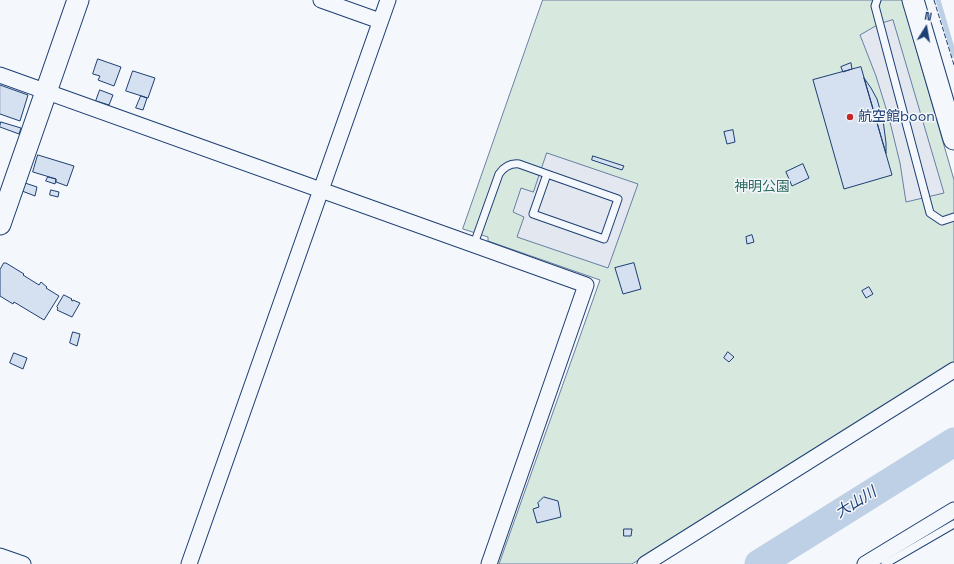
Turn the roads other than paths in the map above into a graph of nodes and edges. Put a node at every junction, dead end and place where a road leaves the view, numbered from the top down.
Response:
1 (78, 0) edge
2 (321, 0) edge
3 (388, 0) edge
4 (877, 0) edge
5 (913, 0) edge
6 (380, 21) junction
7 (0, 76) edge
8 (46, 91) junction
9 (954, 139) edge
10 (547, 174) junction
11 (321, 190) junction
12 (954, 217) edge
13 (0, 224) edge
14 (474, 244) junction
15 (954, 370) edge
16 (954, 510) edge
17 (954, 524) edge
18 (0, 556) edge
19 (23, 564) edge
20 (189, 564) edge
21 (489, 564) edge
22 (645, 564) edge
23 (865, 564) edge
24 (885, 564) edge

1 - 8 street
2 - 6 street
3 - 6 street
4 - 12 lane
5 - 9 street
6 - 11 street
7 - 8 street
8 - 11 street
8 - 13 street
10 - 10 lane
10 - 14 lane
11 - 14 street
11 - 20 street
14 - 21 street
15 - 22 street
16 - 23 street
17 - 24 lane
18 - 19 street

